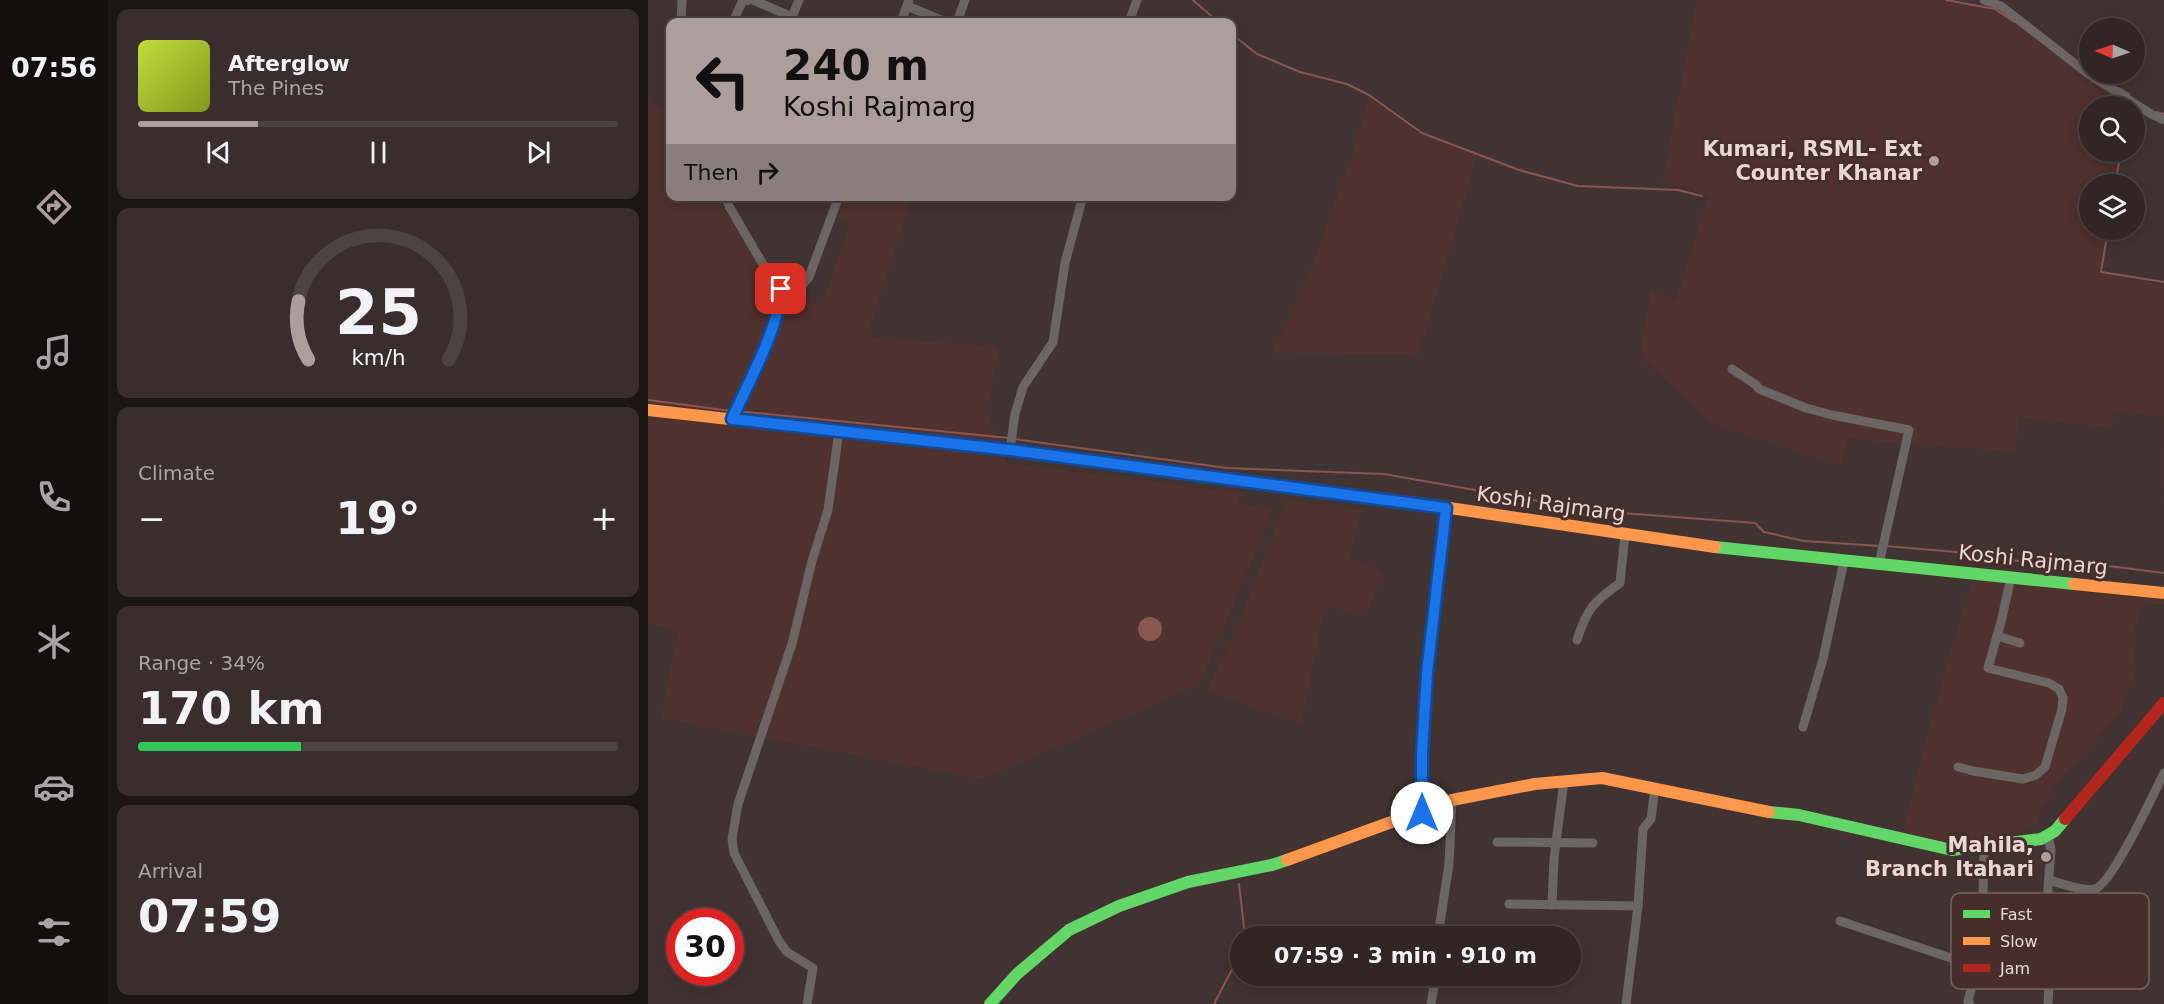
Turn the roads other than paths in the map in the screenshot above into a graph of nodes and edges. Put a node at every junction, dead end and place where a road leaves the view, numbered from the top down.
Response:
1 (682, 0) edge
2 (746, 0) edge
3 (799, 0) edge
4 (965, 0) edge
5 (1137, 0) edge
6 (1984, 0) edge
7 (908, 3) edge
8 (681, 18) edge
9 (735, 18) edge
10 (786, 18) edge
11 (791, 18) edge
12 (902, 18) edge
13 (938, 18) edge
14 (958, 18) edge
15 (1130, 18) edge
16 (2164, 120) edge
17 (727, 201) edge
18 (837, 201) edge
19 (1082, 201) edge
20 (781, 289) junction
21 (1732, 369) dead end
22 (648, 410) edge
23 (732, 419) junction
24 (839, 431) junction
25 (1011, 447) junction
26 (1446, 508) junction
27 (1625, 535) junction
28 (1844, 561) junction
29 (1879, 564) junction
30 (2011, 577) junction
31 (2164, 593) edge
32 (1997, 636) junction
33 (1577, 640) dead end
34 (2020, 642) dead end
35 (2164, 703) edge
36 (1803, 727) dead end
37 (1958, 766) dead end
38 (2164, 773) edge
39 (1564, 781) junction
40 (1655, 788) junction
41 (1452, 800) junction
42 (1422, 813) junction
43 (2048, 836) junction
44 (1497, 842) dead end
45 (1593, 843) dead end
46 (1556, 844) junction
47 (1984, 846) junction
48 (2049, 880) junction
49 (1983, 893) edge
50 (2048, 893) edge
51 (1509, 904) dead end
52 (1552, 905) junction
53 (1638, 906) junction
54 (1840, 921) dead end
55 (1440, 926) edge
56 (1951, 958) edge
57 (1434, 986) edge
58 (1972, 989) edge
59 (2049, 989) edge
60 (807, 1004) edge
61 (990, 1004) edge
62 (1431, 1004) edge
63 (1626, 1004) edge
64 (1970, 1004) edge
65 (2048, 1004) edge

1 - 8 street
2 - 9 street
2 - 10 street
3 - 11 street
4 - 14 street
5 - 15 street
6 - 16 street
7 - 12 street
7 - 13 street
17 - 20 street
18 - 20 street
19 - 25 street
20 - 23 street
21 - 29 street
22 - 23 main road, Koshi Rajmarg
23 - 24 main road, Koshi Rajmarg
24 - 25 main road, Koshi Rajmarg
24 - 60 street
25 - 26 main road, Koshi Rajmarg
26 - 27 main road, Koshi Rajmarg
26 - 42 street
27 - 28 main road, Koshi Rajmarg
27 - 33 street
28 - 29 main road, Koshi Rajmarg
28 - 36 street
29 - 30 main road, Koshi Rajmarg
30 - 31 main road, Koshi Rajmarg
30 - 32 street
32 - 34 street
32 - 37 street
35 - 43 main road
38 - 48 street
39 - 40 main road
39 - 41 main road
39 - 46 street
40 - 47 main road
40 - 53 street
41 - 42 main road
41 - 55 street
42 - 61 main road
43 - 47 main road
43 - 48 street
44 - 46 street
45 - 46 street
46 - 52 street
47 - 49 street
48 - 50 street
51 - 52 street
52 - 53 street
53 - 63 street
54 - 56 street
57 - 62 street
58 - 64 street
59 - 65 street

